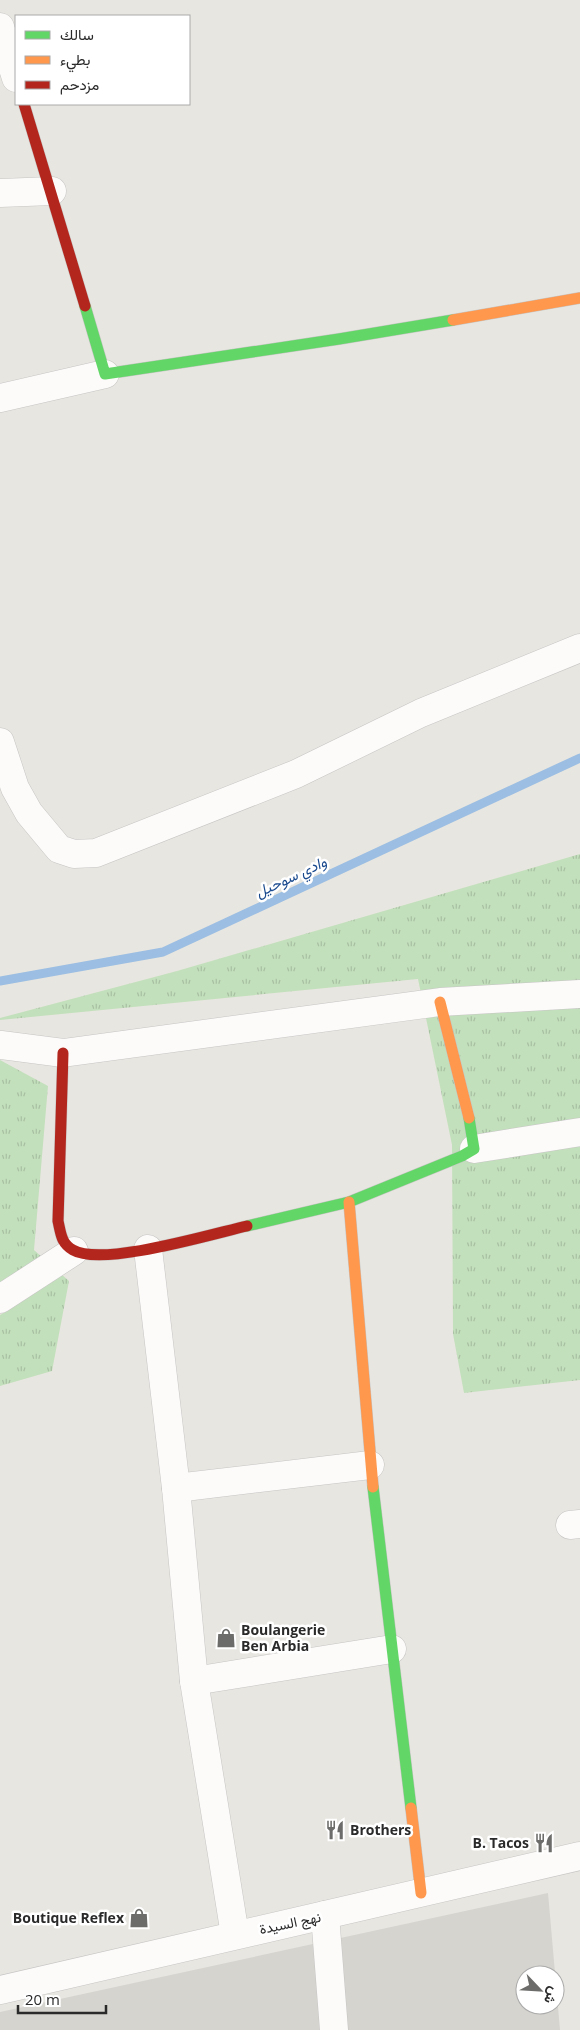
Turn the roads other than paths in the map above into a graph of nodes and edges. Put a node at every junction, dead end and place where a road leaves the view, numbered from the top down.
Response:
1 (0, 27) edge
2 (15, 75) edge
3 (24, 105) edge
4 (52, 191) junction
5 (0, 193) edge
6 (580, 298) edge
7 (105, 374) junction
8 (0, 398) edge
9 (580, 648) edge
10 (0, 742) edge
11 (580, 994) edge
12 (440, 1002) junction
13 (1, 1045) edge
14 (63, 1053) junction
15 (580, 1132) edge
16 (474, 1149) junction
17 (349, 1202) junction
18 (148, 1249) junction
19 (74, 1251) junction
20 (0, 1299) edge
21 (370, 1465) junction
22 (176, 1488) junction
23 (392, 1649) junction
24 (194, 1681) junction
25 (580, 1856) edge
26 (421, 1893) junction
27 (325, 1915) junction
28 (236, 1935) junction
29 (0, 1990) edge
30 (334, 2030) edge

1 - 2 street
3 - 4 street
4 - 5 street
4 - 7 street
6 - 7 street
7 - 8 street
9 - 10 street
11 - 12 street
12 - 14 street
12 - 16 street
13 - 14 street
14 - 19 street
15 - 16 street
16 - 17 street
17 - 18 street
17 - 21 street
18 - 19 street
18 - 22 street
19 - 20 street
21 - 22 street
21 - 23 street
22 - 24 street
23 - 24 street
23 - 26 street
24 - 28 street
25 - 26 street, نهج السيدة
26 - 27 street, نهج السيدة
27 - 28 street, نهج السيدة
27 - 30 street
28 - 29 street, نهج السيدة

